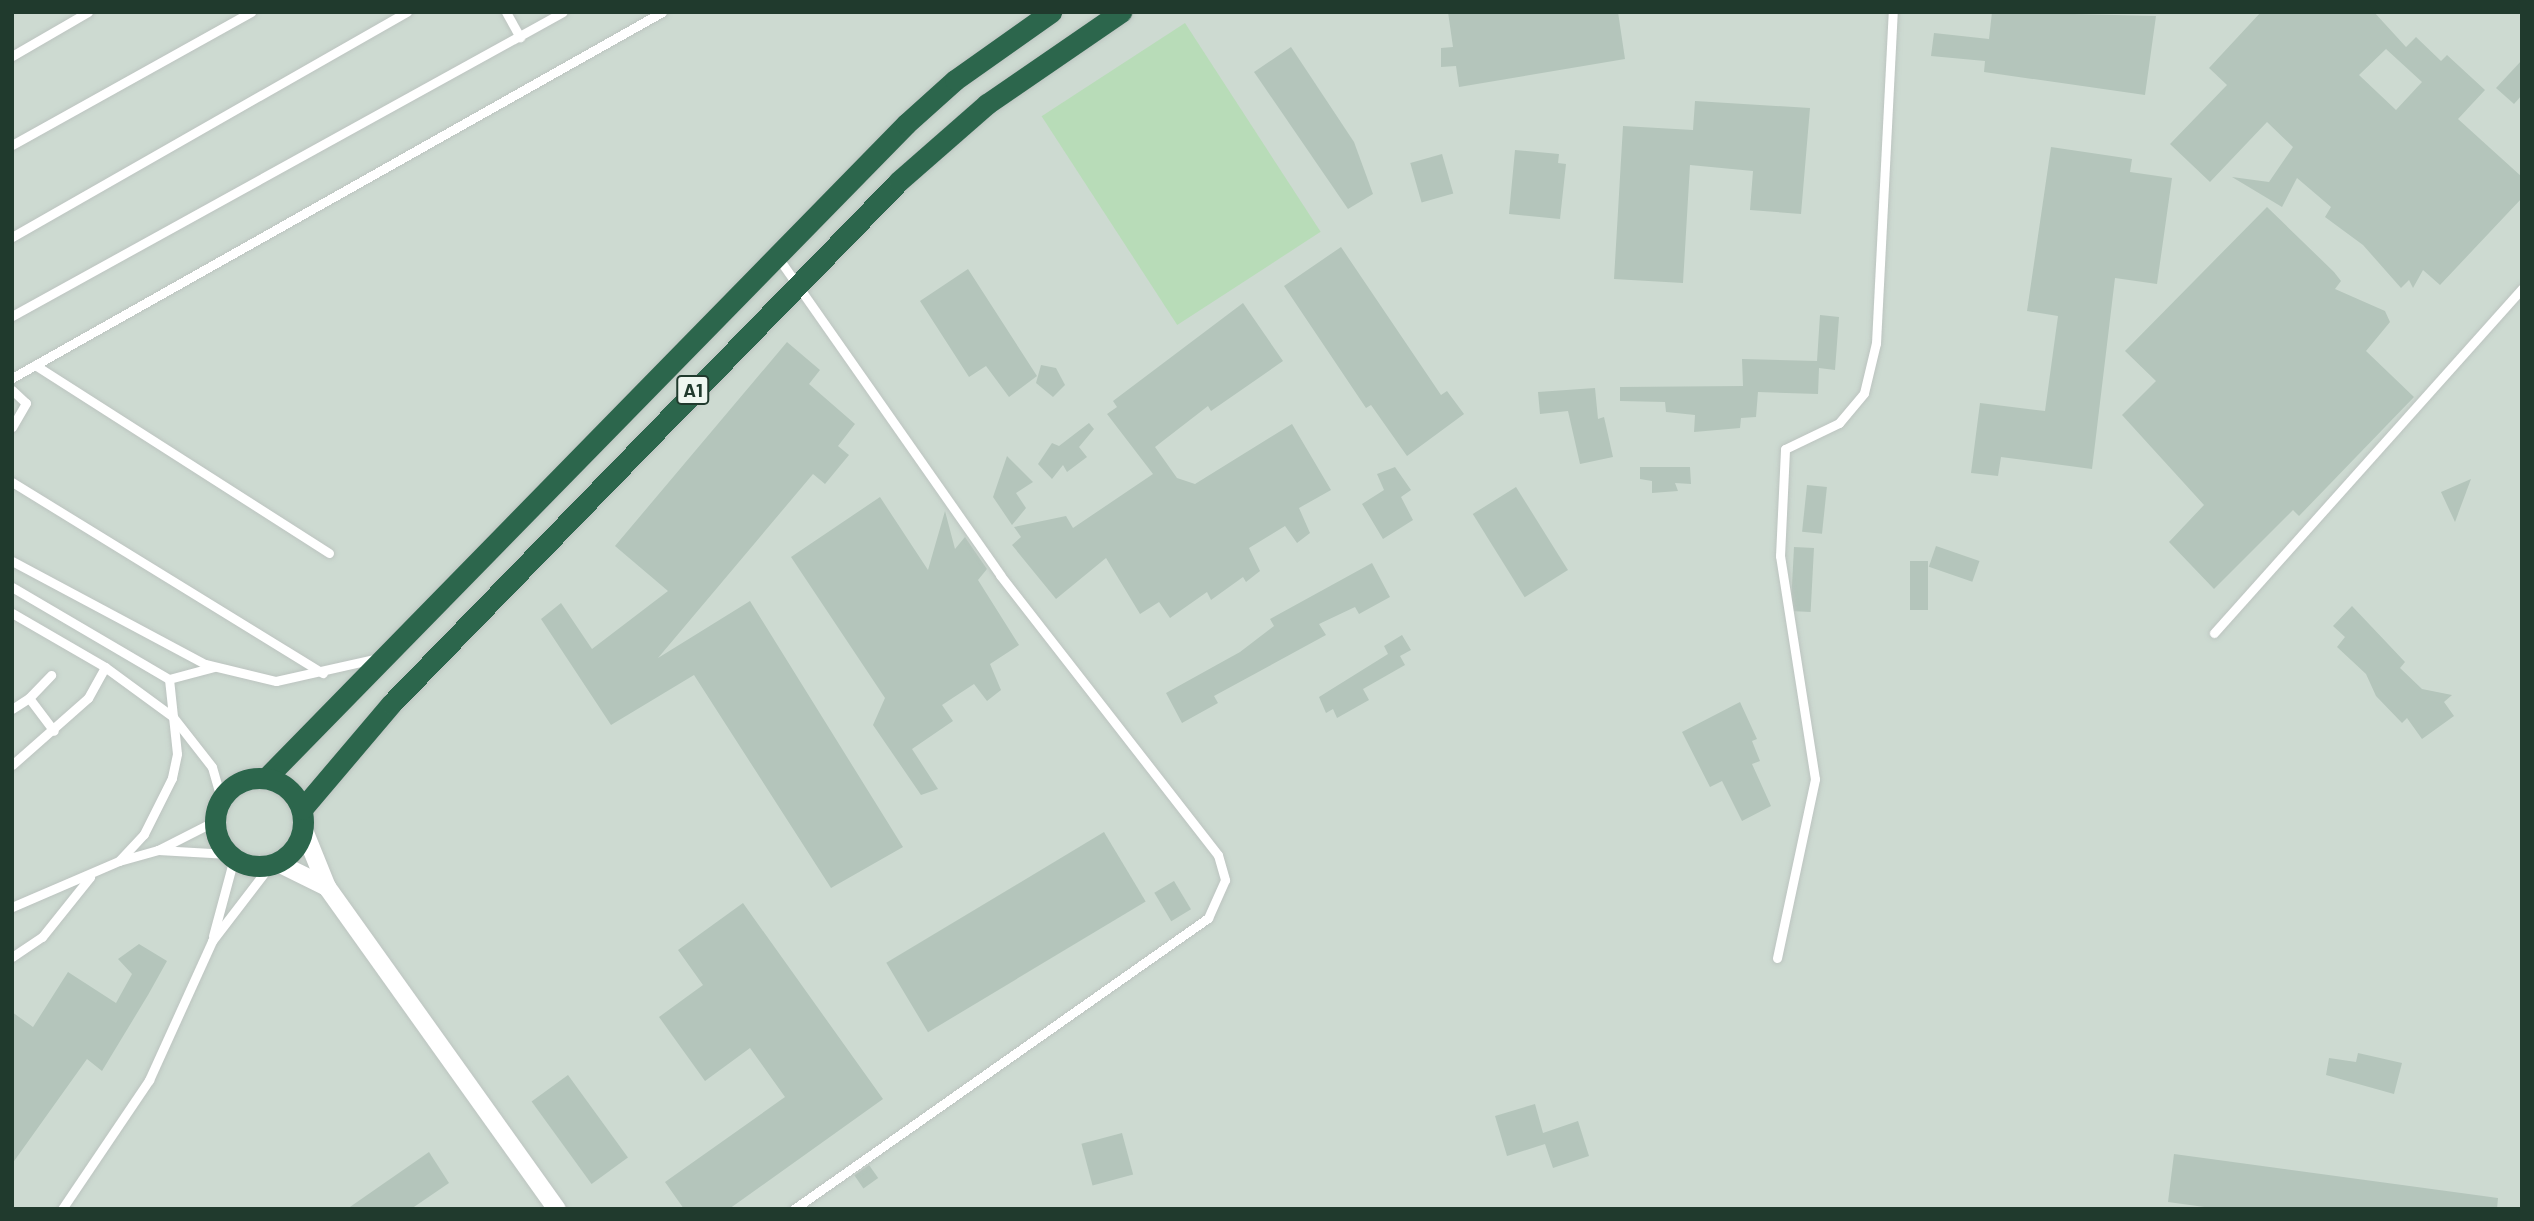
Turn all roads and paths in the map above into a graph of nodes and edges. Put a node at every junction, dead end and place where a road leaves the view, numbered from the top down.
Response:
1 (88, 12) edge
2 (251, 12) edge
3 (407, 12) edge
4 (506, 12) edge
5 (563, 12) edge
6 (662, 12) edge
7 (1051, 12) edge
8 (1121, 12) edge
9 (1892, 12) edge
10 (520, 37) junction
11 (12, 56) edge
12 (12, 145) edge
13 (12, 237) edge
14 (776, 255) junction
15 (797, 282) junction
16 (2522, 288) edge
17 (12, 316) edge
18 (35, 365) junction
19 (12, 378) edge
20 (12, 390) edge
21 (12, 427) edge
22 (12, 482) edge
23 (329, 553) dead end
24 (12, 561) edge
25 (12, 587) edge
26 (12, 613) edge
27 (2214, 633) dead end
28 (395, 651) junction
29 (104, 667) junction
30 (216, 667) junction
31 (323, 673) junction
32 (51, 675) dead end
33 (169, 679) junction
34 (29, 698) junction
35 (12, 709) edge
36 (173, 717) junction
37 (54, 731) junction
38 (12, 765) edge
39 (266, 778) junction
40 (221, 798) junction
41 (302, 819) junction
42 (215, 821) junction
43 (158, 850) junction
44 (231, 856) junction
45 (119, 861) junction
46 (274, 863) junction
47 (91, 876) junction
48 (327, 887) junction
49 (12, 907) edge
50 (212, 941) junction
51 (12, 957) edge
52 (1777, 958) dead end
53 (62, 1209) edge
54 (557, 1209) edge
55 (794, 1209) edge

1 - 11 lane
2 - 12 lane
3 - 13 lane
4 - 10 lane
5 - 10 lane
6 - 18 lane
7 - 14 highway, A1
8 - 15 highway, A1
9 - 52 lane
10 - 17 lane
14 - 15 lane
14 - 28 highway, A1
15 - 41 highway, A1
15 - 55 lane
16 - 27 lane
18 - 19 lane
18 - 23 lane
20 - 21 lane
22 - 31 lane
24 - 30 lane
25 - 33 lane
26 - 29 lane
28 - 31 lane
28 - 39 highway, A1
29 - 36 lane
29 - 37 lane
30 - 31 lane
30 - 33 lane
32 - 34 lane
33 - 36 lane
34 - 35 lane
34 - 37 lane
36 - 40 lane
36 - 45 lane
37 - 38 lane
39 - 40 highway
39 - 41 highway
40 - 42 highway
41 - 46 highway
41 - 48 street
42 - 43 lane
42 - 44 highway
43 - 44 lane
43 - 45 lane
44 - 46 highway
44 - 50 lane
45 - 47 lane
46 - 48 street
46 - 50 lane
47 - 49 lane
47 - 51 lane
48 - 54 street
50 - 53 lane

